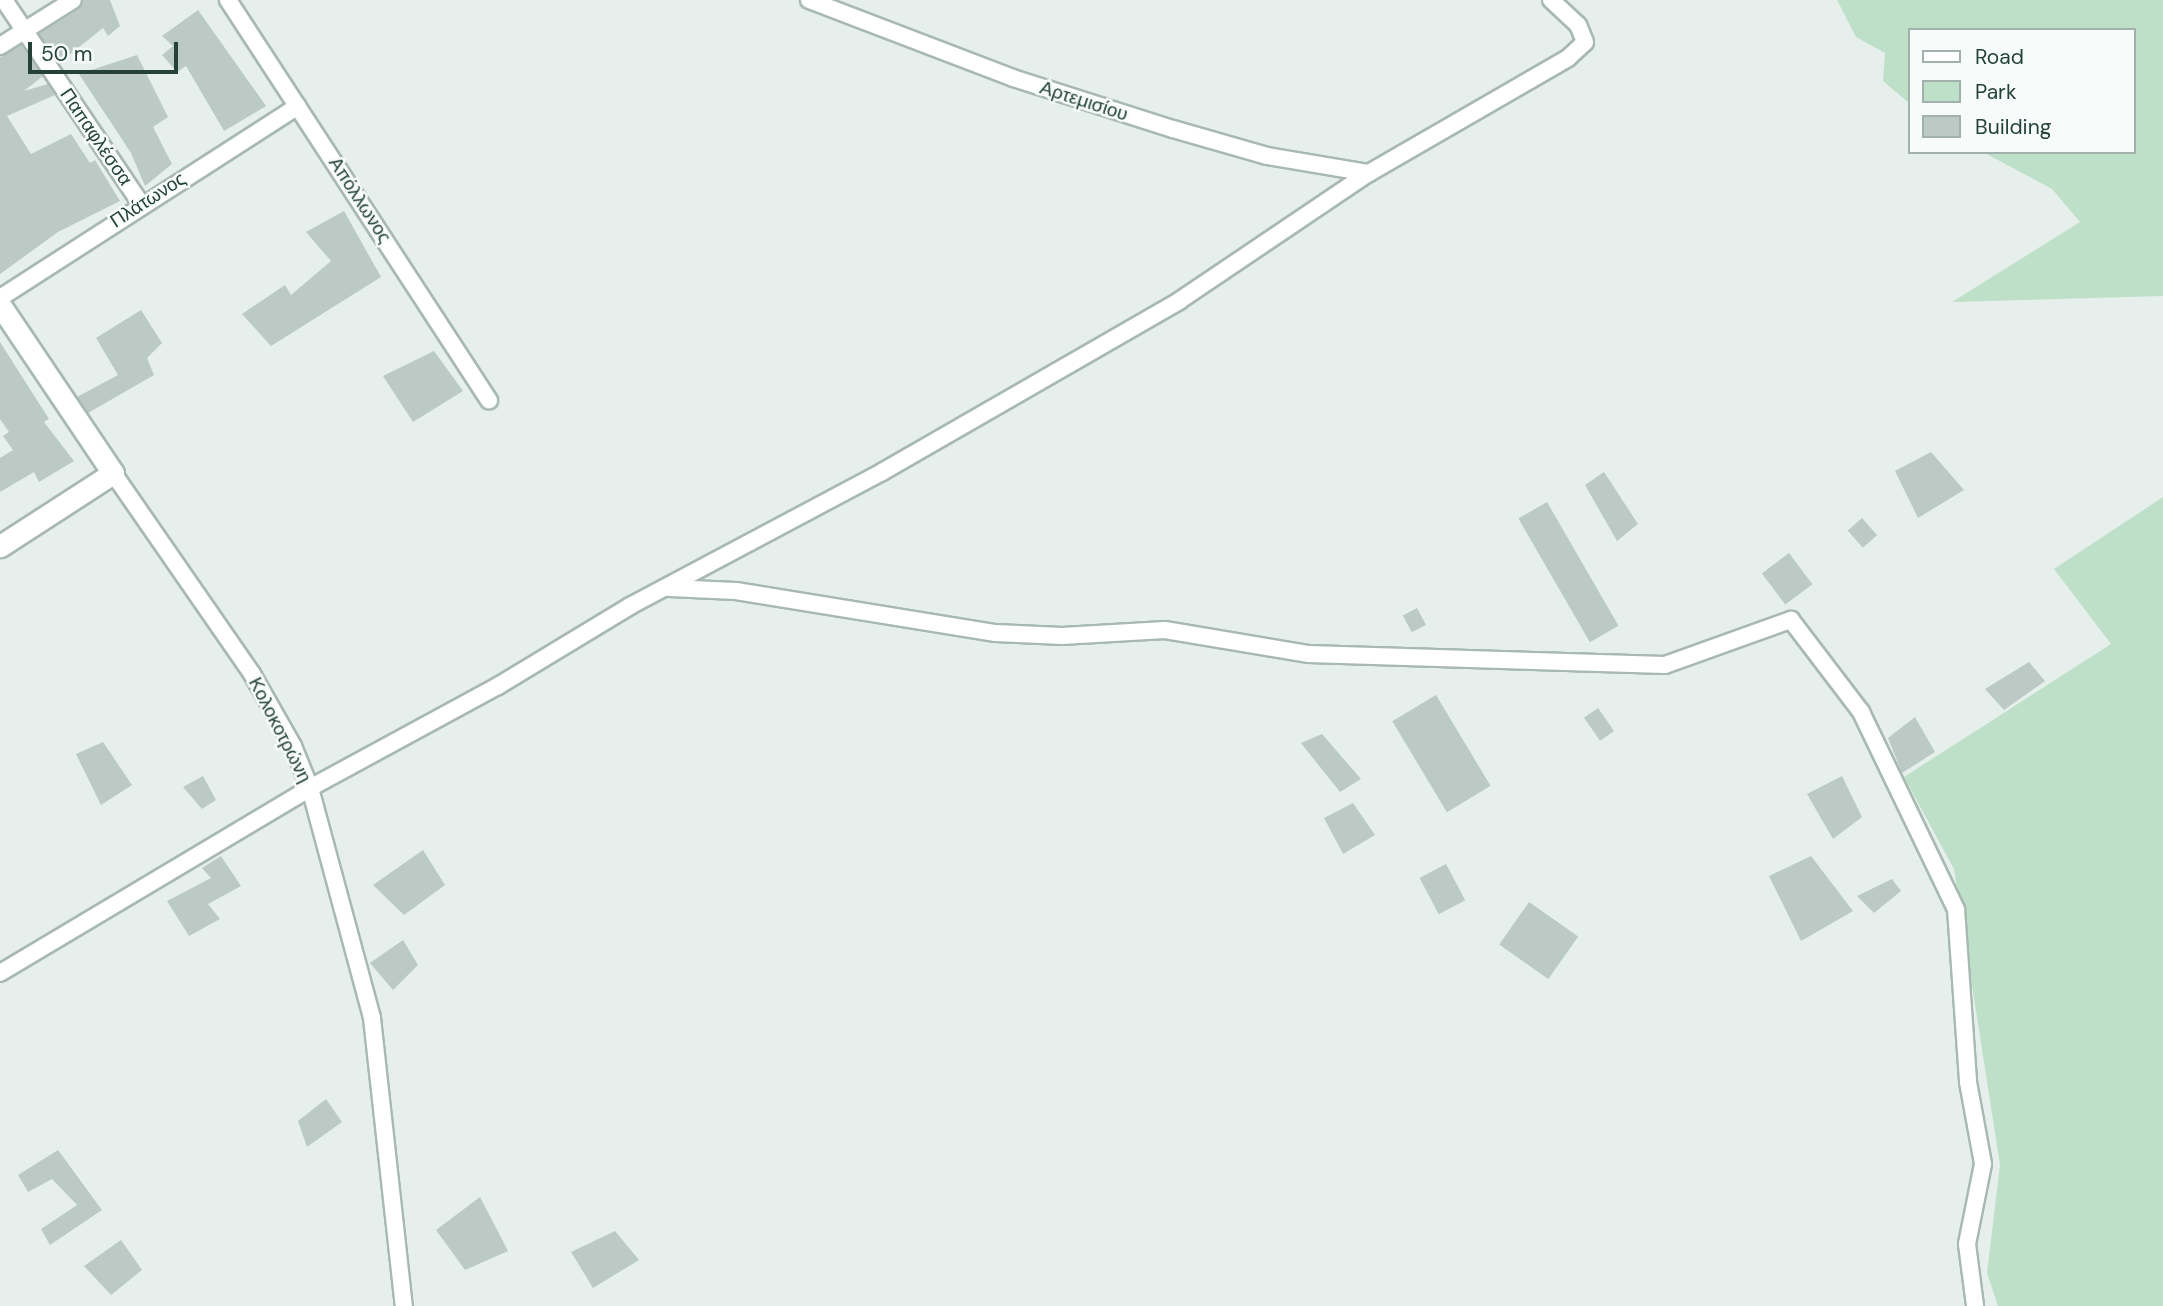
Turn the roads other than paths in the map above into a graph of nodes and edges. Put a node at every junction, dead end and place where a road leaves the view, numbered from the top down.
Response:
1 (5, 0) edge
2 (73, 0) edge
3 (228, 0) edge
4 (809, 0) edge
5 (1551, 0) edge
6 (24, 30) junction
7 (0, 46) edge
8 (298, 106) junction
9 (1369, 173) junction
10 (141, 204) junction
11 (0, 298) edge
12 (0, 305) edge
13 (489, 401) dead end
14 (113, 473) junction
15 (0, 546) edge
16 (666, 588) junction
17 (310, 788) junction
18 (0, 973) edge
19 (404, 1306) edge
20 (1975, 1306) edge

1 - 6 street, Παπαφλέσσα
2 - 6 street
3 - 8 street, Απόλλωνος
4 - 9 street, Αρτεμισίου
5 - 9 street
6 - 7 street
6 - 10 street, Παπαφλέσσα
8 - 10 street, Πλάτωνος
8 - 13 street, Απόλλωνος
9 - 16 street
10 - 11 street, Πλάτωνος
12 - 14 street, Κολοκοτρώνη
14 - 15 street
14 - 17 street, Κολοκοτρώνη
16 - 17 street
16 - 20 street
17 - 18 street
17 - 19 street, Κολοκοτρώνη

